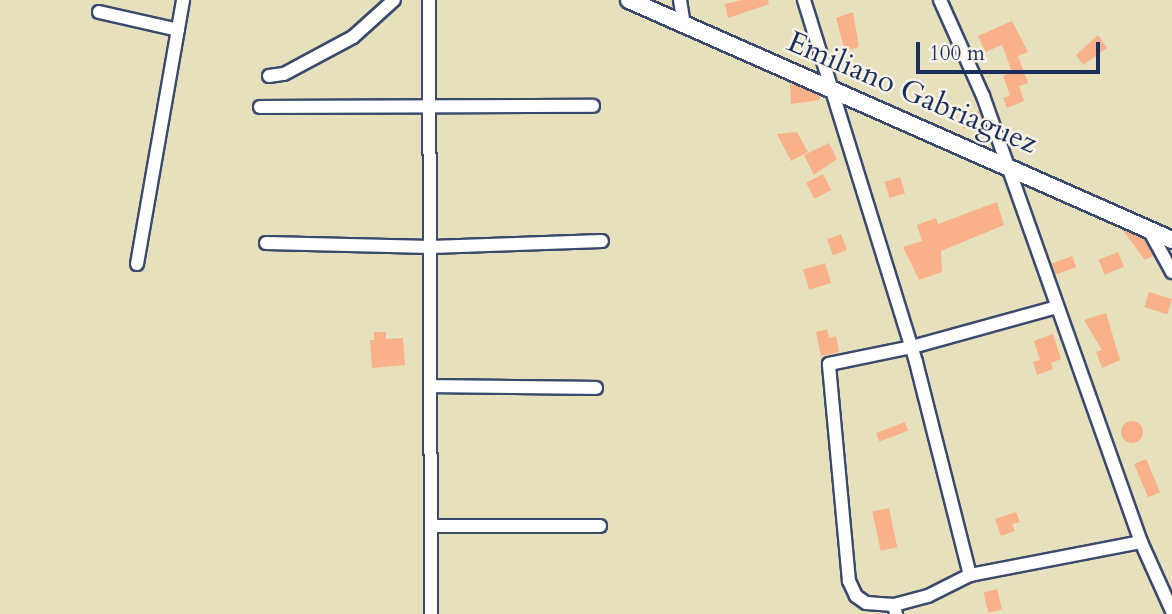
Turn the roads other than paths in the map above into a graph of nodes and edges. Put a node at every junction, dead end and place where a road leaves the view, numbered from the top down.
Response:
1 (183, 0) edge
2 (394, 0) edge
3 (429, 0) edge
4 (629, 0) edge
5 (680, 0) edge
6 (804, 0) edge
7 (940, 0) edge
8 (99, 12) dead end
9 (684, 24) junction
10 (178, 30) junction
11 (269, 76) dead end
12 (831, 89) junction
13 (593, 106) dead end
14 (260, 107) dead end
15 (430, 108) junction
16 (1008, 164) junction
17 (1149, 230) junction
18 (1172, 240) edge
19 (602, 241) dead end
20 (266, 243) dead end
21 (431, 247) junction
22 (137, 264) dead end
23 (1172, 272) edge
24 (1057, 307) junction
25 (912, 347) junction
26 (432, 386) junction
27 (596, 388) dead end
28 (432, 526) junction
29 (600, 526) dead end
30 (1141, 542) junction
31 (970, 575) junction
32 (895, 610) edge
33 (1172, 611) edge
34 (431, 614) edge

1 - 10 street
2 - 11 street
3 - 15 street
4 - 9 main road, Emiliano Gabriaguez
5 - 9 street
6 - 12 street
7 - 16 street
8 - 10 street
9 - 12 main road, Emiliano Gabriaguez
10 - 22 street
12 - 16 main road, Emiliano Gabriaguez
12 - 25 street
13 - 15 street
14 - 15 street
15 - 21 street
16 - 17 main road, Emiliano Gabriaguez
16 - 24 street
17 - 18 main road, Emiliano Gabriaguez
17 - 23 street
19 - 21 street
20 - 21 street
21 - 26 street
24 - 25 street
24 - 30 street
25 - 31 street
25 - 32 street
26 - 27 street
26 - 28 street
28 - 29 street
28 - 34 street
30 - 31 street
30 - 33 street
31 - 32 street

